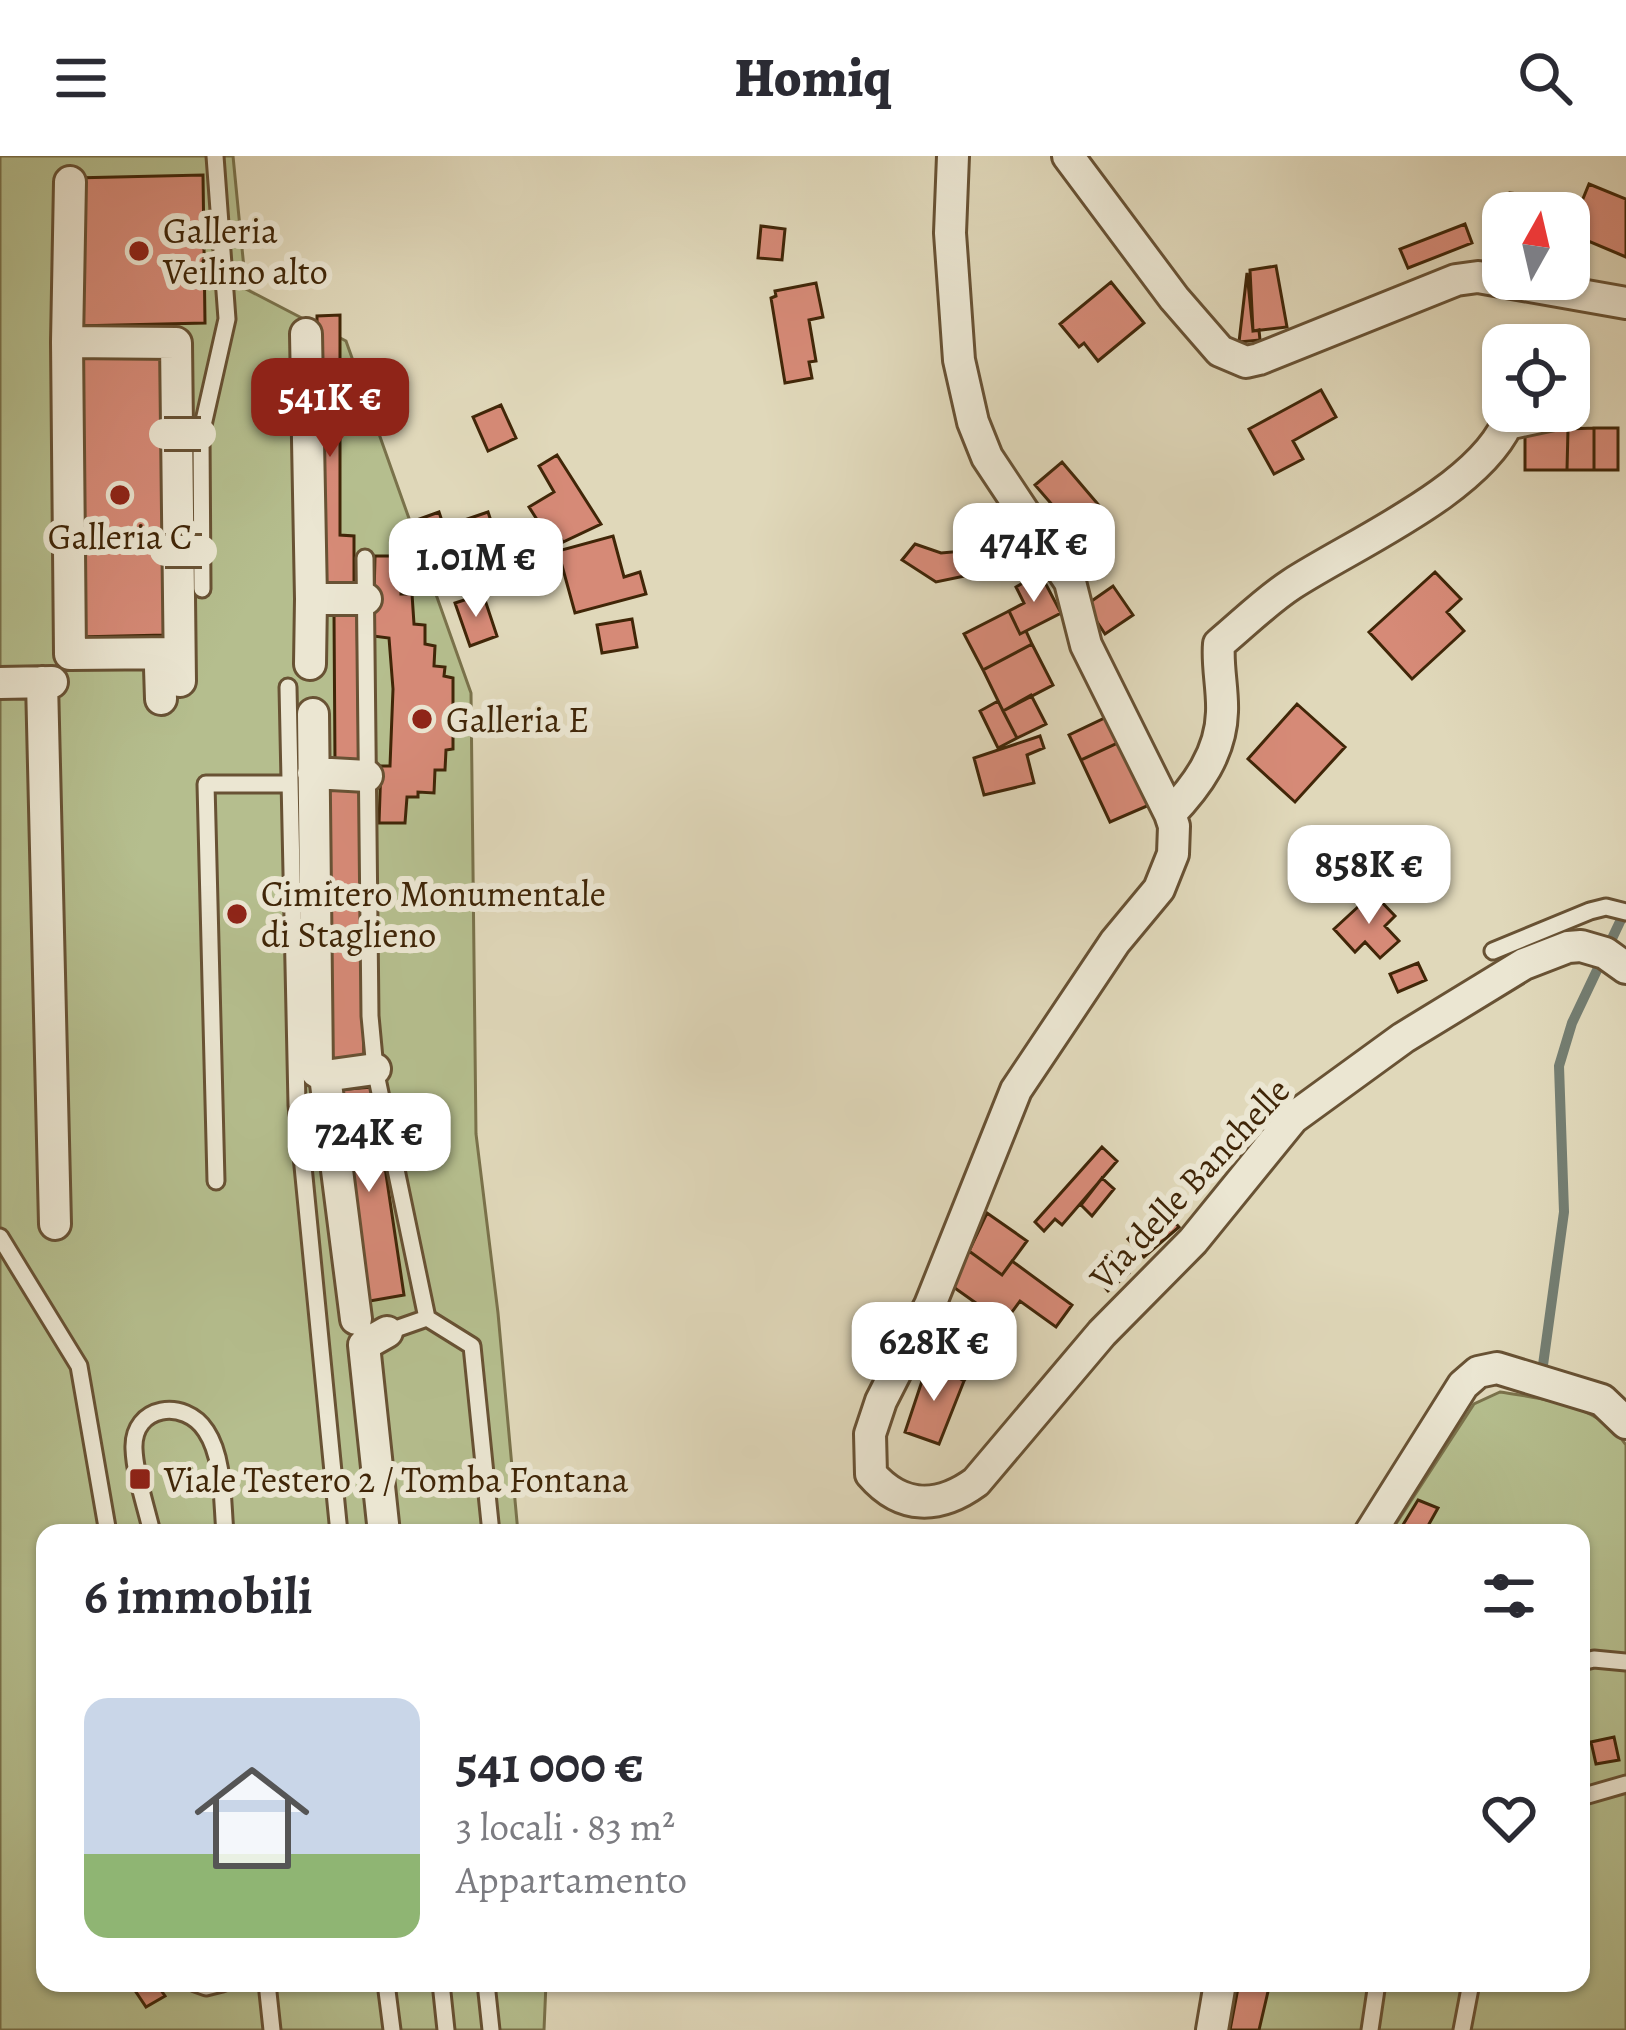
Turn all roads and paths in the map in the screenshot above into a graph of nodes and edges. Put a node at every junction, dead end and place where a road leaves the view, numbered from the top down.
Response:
1 (215, 156) edge
2 (953, 156) edge
3 (1068, 156) edge
4 (70, 182) dead end
5 (1626, 303) edge
6 (306, 334) dead end
7 (67, 342) junction
8 (1503, 432) edge
9 (164, 434) dead end
10 (201, 434) junction
11 (165, 551) dead end
12 (202, 551) junction
13 (364, 558) dead end
14 (202, 590) dead end
15 (311, 598) junction
16 (366, 599) junction
17 (310, 664) dead end
18 (0, 682) edge
19 (288, 687) dead end
20 (313, 714) dead end
21 (367, 776) junction
22 (301, 778) junction
23 (1170, 814) junction
24 (1626, 912) edge
25 (1493, 951) dead end
26 (1626, 968) edge
27 (375, 1069) junction
28 (325, 1076) junction
29 (216, 1181) dead end
30 (55, 1224) dead end
31 (0, 1237) edge
32 (428, 1318) junction
33 (356, 1319) dead end
34 (387, 1332) joint
35 (1626, 1423) edge
36 (107, 1524) edge
37 (150, 1524) edge
38 (224, 1524) edge
39 (338, 1524) edge
40 (383, 1524) edge
41 (490, 1524) edge
42 (1376, 1524) edge
43 (1590, 1660) edge
44 (1626, 1662) edge
45 (1620, 1784) edge
46 (1590, 1794) edge
47 (268, 1992) edge
48 (387, 1992) edge
49 (442, 1992) edge
50 (487, 1992) edge
51 (1218, 1992) edge
52 (1376, 1992) edge
53 (1469, 1992) edge
54 (272, 2030) edge
55 (392, 2030) edge
56 (446, 2030) edge
57 (490, 2030) edge
58 (1212, 2030) edge
59 (1370, 2030) edge
60 (1462, 2030) edge

1 - 10 lane
2 - 23 street, Via delle Banchelle
3 - 5 street
4 - 7 street
6 - 15 street
7 - 7 street
8 - 23 street
9 - 10 street, bridge
10 - 12 lane
11 - 12 street, bridge
12 - 14 lane
13 - 16 lane
15 - 16 street
15 - 17 street
16 - 21 lane
18 - 30 street
19 - 22 lane
20 - 22 street
21 - 22 street
21 - 27 lane
22 - 28 street
22 - 29 lane
22 - 39 lane
23 - 26 street, Via delle Banchelle
24 - 25 lane
27 - 28 street
27 - 32 lane
28 - 33 street
31 - 36 lane
32 - 34 lane
32 - 41 lane
34 - 40 street
35 - 42 street
37 - 38 lane
43 - 44 lane
45 - 46 lane
47 - 54 lane
48 - 55 lane
49 - 56 lane
50 - 57 lane
51 - 58 street
52 - 59 lane
53 - 60 lane

